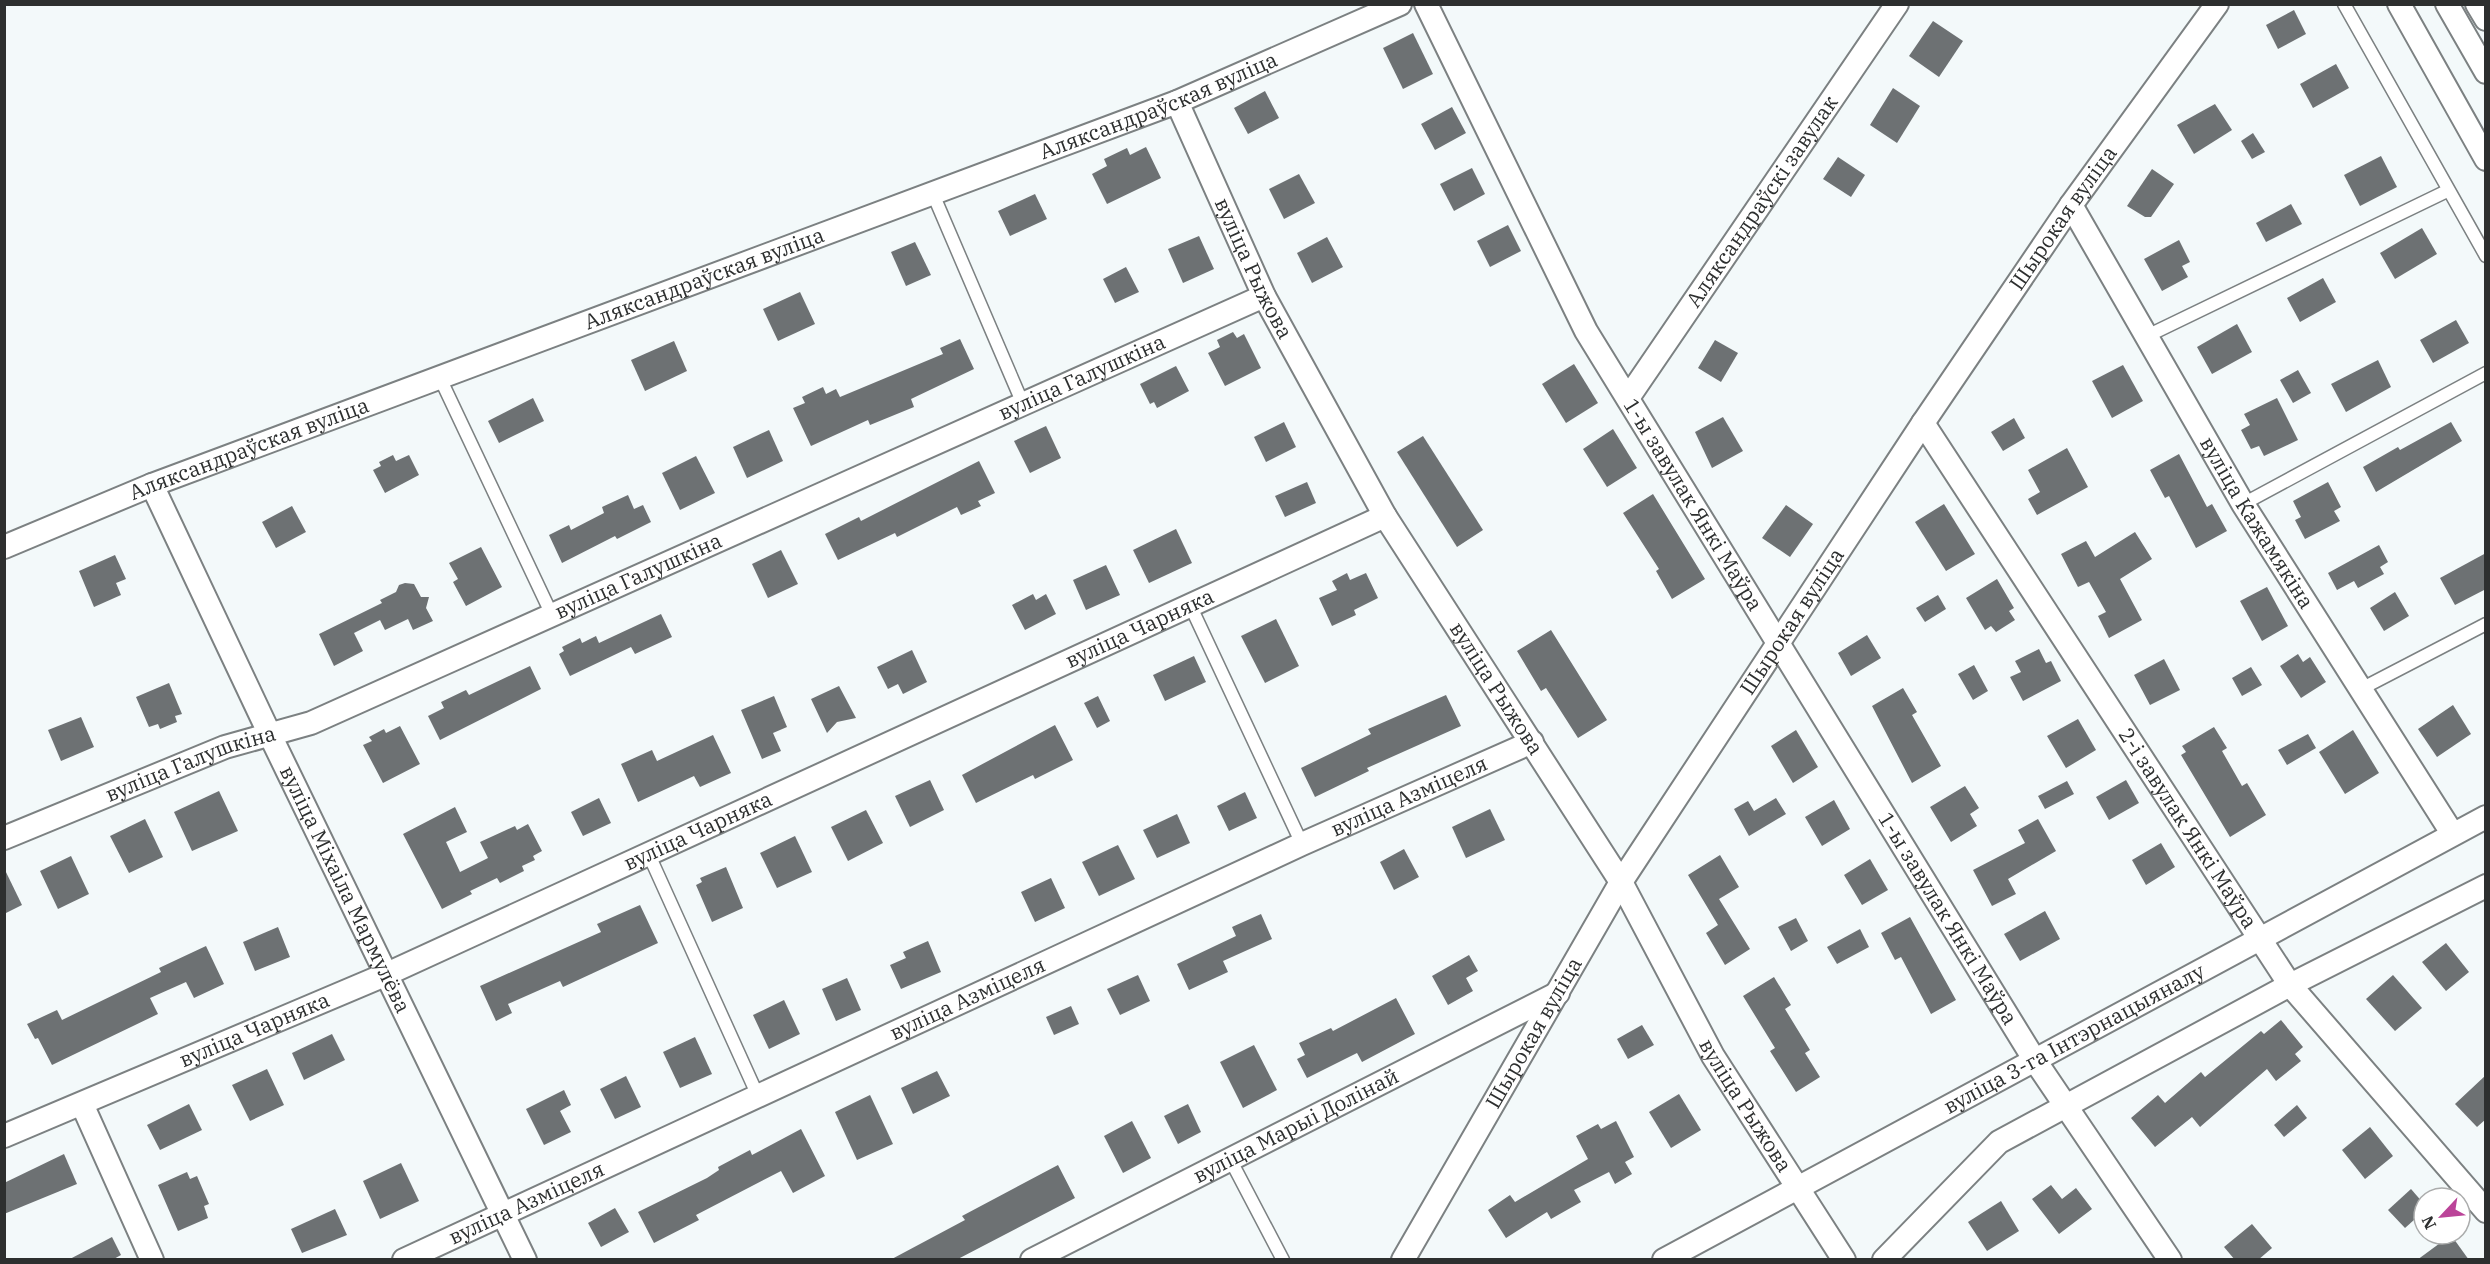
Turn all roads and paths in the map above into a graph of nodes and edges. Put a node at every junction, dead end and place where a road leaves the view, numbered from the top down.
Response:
1 (1400, 4) edge
2 (1426, 4) edge
3 (1897, 4) edge
4 (2217, 4) edge
5 (2344, 4) edge
6 (2399, 4) edge
7 (2447, 4) edge
8 (2477, 4) edge
9 (2486, 19) edge
10 (2486, 72) edge
11 (1177, 102) junction
12 (2486, 159) edge
13 (2447, 191) junction
14 (933, 194) junction
15 (2071, 205) junction
16 (2486, 256) edge
17 (1264, 296) junction
18 (2147, 336) junction
19 (2486, 373) edge
20 (440, 378) junction
21 (1628, 398) junction
22 (1023, 404) junction
23 (1923, 423) junction
24 (152, 485) junction
25 (2243, 504) junction
26 (1385, 516) junction
27 (4, 547) edge
28 (1190, 605) junction
29 (552, 615) junction
30 (2486, 624) edge
31 (1780, 643) junction
32 (2360, 690) junction
33 (270, 735) junction
34 (1532, 742) junction
35 (2486, 816) edge
36 (2452, 834) junction
37 (4, 838) edge
38 (1302, 844) junction
39 (649, 855) junction
40 (1621, 882) junction
41 (2486, 886) edge
42 (2259, 938) junction
43 (387, 974) junction
44 (2290, 985) junction
45 (1558, 993) junction
46 (2034, 1059) junction
47 (758, 1096) junction
48 (82, 1104) junction
49 (2065, 1107) junction
50 (4, 1136) edge
51 (1230, 1159) junction
52 (1797, 1186) junction
53 (2486, 1211) edge
54 (502, 1215) junction
55 (1059, 1253) edge
56 (152, 1260) edge
57 (404, 1260) edge
58 (525, 1260) edge
59 (1032, 1260) edge
60 (1283, 1260) edge
61 (1403, 1260) edge
62 (1664, 1260) edge
63 (1844, 1260) edge
64 (1884, 1260) edge
65 (2170, 1260) edge

1 - 11 street, Аляксандраўская вуліца
2 - 21 street, 1-ы завулак Янкі Маўра
3 - 21 street, Аляксандраўскі завулак
4 - 15 street, Шырокая вуліца
5 - 13 lane
6 - 12 street
7 - 10 street
8 - 9 street
11 - 14 street, Аляксандраўская вуліца
11 - 17 street, вуліца Рыжова
13 - 16 lane
13 - 18 lane
14 - 20 street, Аляксандраўская вуліца
14 - 22 lane
15 - 18 street, вуліца Кажамякіна
15 - 23 street, Шырокая вуліца
17 - 22 street, вуліца Галушкіна
17 - 26 street, вуліца Рыжова
18 - 25 street, вуліца Кажамякіна
19 - 25 lane
20 - 24 street, Аляксандраўская вуліца
20 - 29 lane
21 - 31 street, 1-ы завулак Янкі Маўра
22 - 29 street, вуліца Галушкіна
23 - 31 street, Шырокая вуліца
23 - 42 street, 2-і завулак Янкі Маўра
24 - 27 street, Аляксандраўская вуліца
24 - 33 street, вуліца Міхаіла Мармулёва
25 - 32 street, вуліца Кажамякіна
26 - 28 street, вуліца Чарняка
26 - 34 street, вуліца Рыжова
28 - 38 lane
28 - 39 street, вуліца Чарняка
29 - 33 street, вуліца Галушкіна
30 - 32 lane
31 - 40 street, Шырокая вуліца
31 - 46 street, 1-ы завулак Янкі Маўра
32 - 36 street, вуліца Кажамякіна
33 - 37 street, вуліца Галушкіна
33 - 43 street, вуліца Міхаіла Мармулёва
34 - 38 street, вуліца Азміцеля
34 - 40 street, вуліца Рыжова
35 - 36 street, вуліца 3-га Інтэрнацыяналу
36 - 42 street, вуліца 3-га Інтэрнацыяналу
38 - 47 street, вуліца Азміцеля
39 - 43 street, вуліца Чарняка
39 - 47 lane
40 - 45 street, Шырокая вуліца
40 - 52 street, вуліца Рыжова
41 - 44 street
42 - 44 street, 2-і завулак Янкі Маўра
42 - 46 street, вуліца 3-га Інтэрнацыяналу
43 - 48 street, вуліца Чарняка
43 - 54 street, вуліца Міхаіла Мармулёва
44 - 49 street
44 - 53 street, 2-і завулак Янкі Маўра
45 - 51 street, вуліца Марыі Долінай
45 - 61 street, Шырокая вуліца
46 - 49 street, 1-ы завулак Янкі Маўра
46 - 52 street, вуліца 3-га Інтэрнацыяналу
47 - 54 street, вуліца Азміцеля
48 - 50 street, вуліца Чарняка
48 - 56 street
49 - 64 street
49 - 65 street, 1-ы завулак Янкі Маўра
51 - 55 street, вуліца Марыі Долінай
51 - 60 lane
52 - 62 street, вуліца 3-га Інтэрнацыяналу
52 - 63 street, вуліца Рыжова
54 - 57 street, вуліца Азміцеля
54 - 58 street, вуліца Міхаіла Мармулёва
55 - 59 street, вуліца Марыі Долінай

